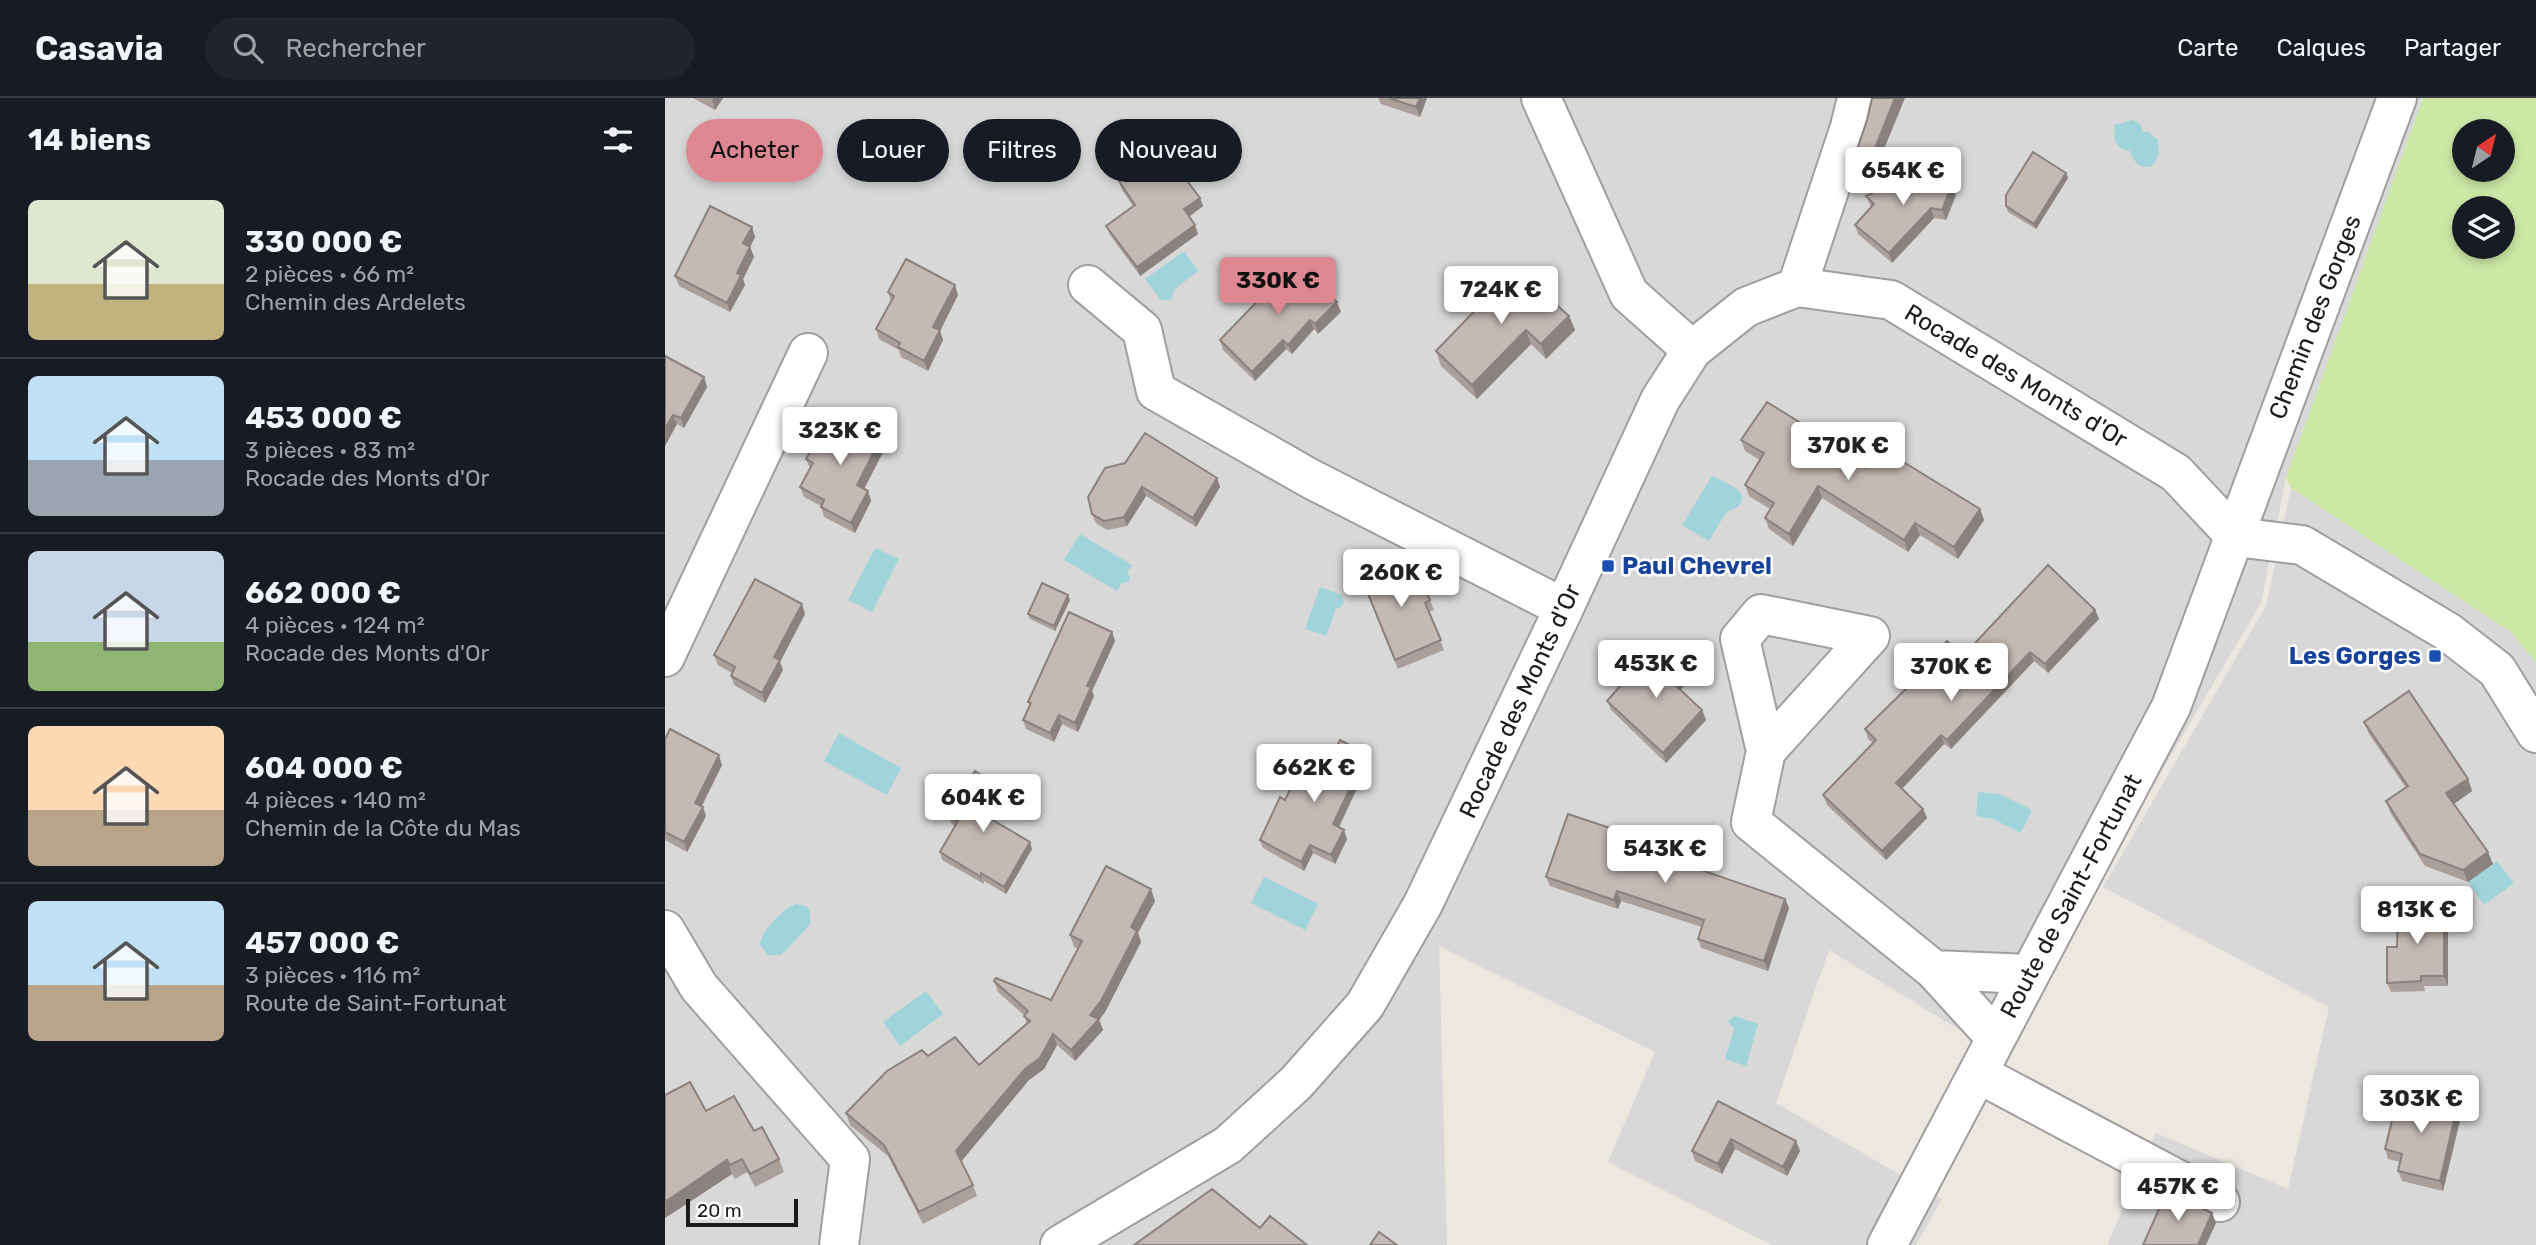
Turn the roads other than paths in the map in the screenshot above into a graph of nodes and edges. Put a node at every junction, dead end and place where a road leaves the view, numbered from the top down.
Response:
1 (1541, 98) edge
2 (1857, 98) edge
3 (2397, 98) edge
4 (1088, 285) dead end
5 (1797, 287) junction
6 (1692, 350) junction
7 (808, 353) dead end
8 (2236, 537) junction
9 (1564, 608) junction
10 (665, 657) edge
11 (2536, 733) edge
12 (1766, 751) dead end
13 (665, 930) edge
14 (1934, 970) junction
15 (2030, 974) junction
16 (1996, 1038) junction
17 (1979, 1074) junction
18 (2220, 1202) dead end
19 (1127, 1206) junction
20 (839, 1245) edge
21 (1060, 1245) edge
22 (1103, 1245) edge
23 (1887, 1245) edge

1 - 6 street
2 - 5 street
3 - 8 street, Chemin des Gorges
4 - 9 street
5 - 6 street, Rocade des Monts d'Or
5 - 8 street, Rocade des Monts d'Or
6 - 9 street, Rocade des Monts d'Or
7 - 10 street
8 - 11 street
8 - 15 street, Route de Saint-Fortunat
9 - 19 street, Rocade des Monts d'Or
12 - 14 street
13 - 20 street
14 - 15 street
14 - 16 street
15 - 16 street, Route de Saint-Fortunat
16 - 17 street, Route de Saint-Fortunat
17 - 18 street
17 - 23 street, Route de Saint-Fortunat
19 - 21 street, Rocade des Monts d'Or
19 - 22 street

